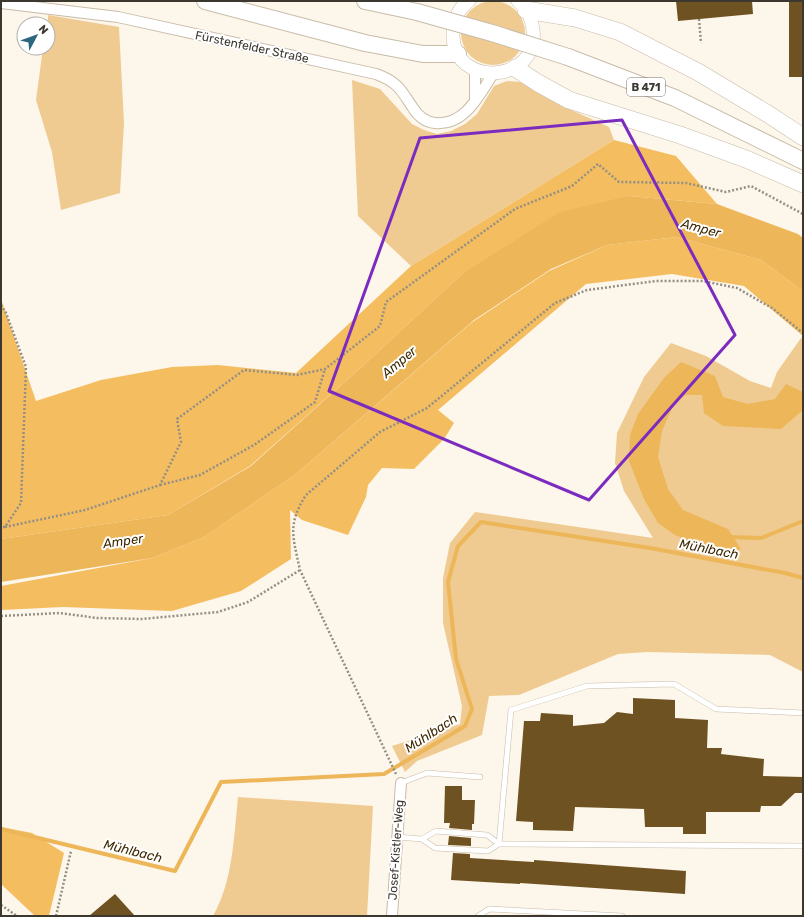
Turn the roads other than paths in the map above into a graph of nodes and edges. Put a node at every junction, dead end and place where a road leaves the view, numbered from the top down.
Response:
1 (205, 1) edge
2 (365, 1) edge
3 (469, 1) edge
4 (1, 4) edge
5 (522, 5) edge
6 (458, 54) junction
7 (515, 68) junction
8 (475, 70) junction
9 (493, 74) junction
10 (475, 101) junction
11 (803, 137) edge
12 (803, 161) edge
13 (803, 184) edge
14 (803, 713) edge
15 (480, 777) dead end
16 (398, 779) joint
17 (397, 837) junction
18 (422, 839) junction
19 (499, 844) junction
20 (803, 846) edge
21 (392, 916) edge
22 (478, 916) edge
23 (622, 916) edge

1 - 6 main road
2 - 12 main road, B 471, bridge
3 - 6 street
4 - 10 street, Fürstenfelder Straße
5 - 7 street
5 - 11 highway
6 - 8 street
7 - 9 street
7 - 13 highway
8 - 9 street
8 - 10 street
9 - 10 street, Fürstenfelder Straße
14 - 19 lane
15 - 16 lane
16 - 17 street, Josef-Kistler-Weg
17 - 18 lane
17 - 21 street, Josef-Kistler-Weg
18 - 19 lane
18 - 19 lane
19 - 20 lane
22 - 23 lane

